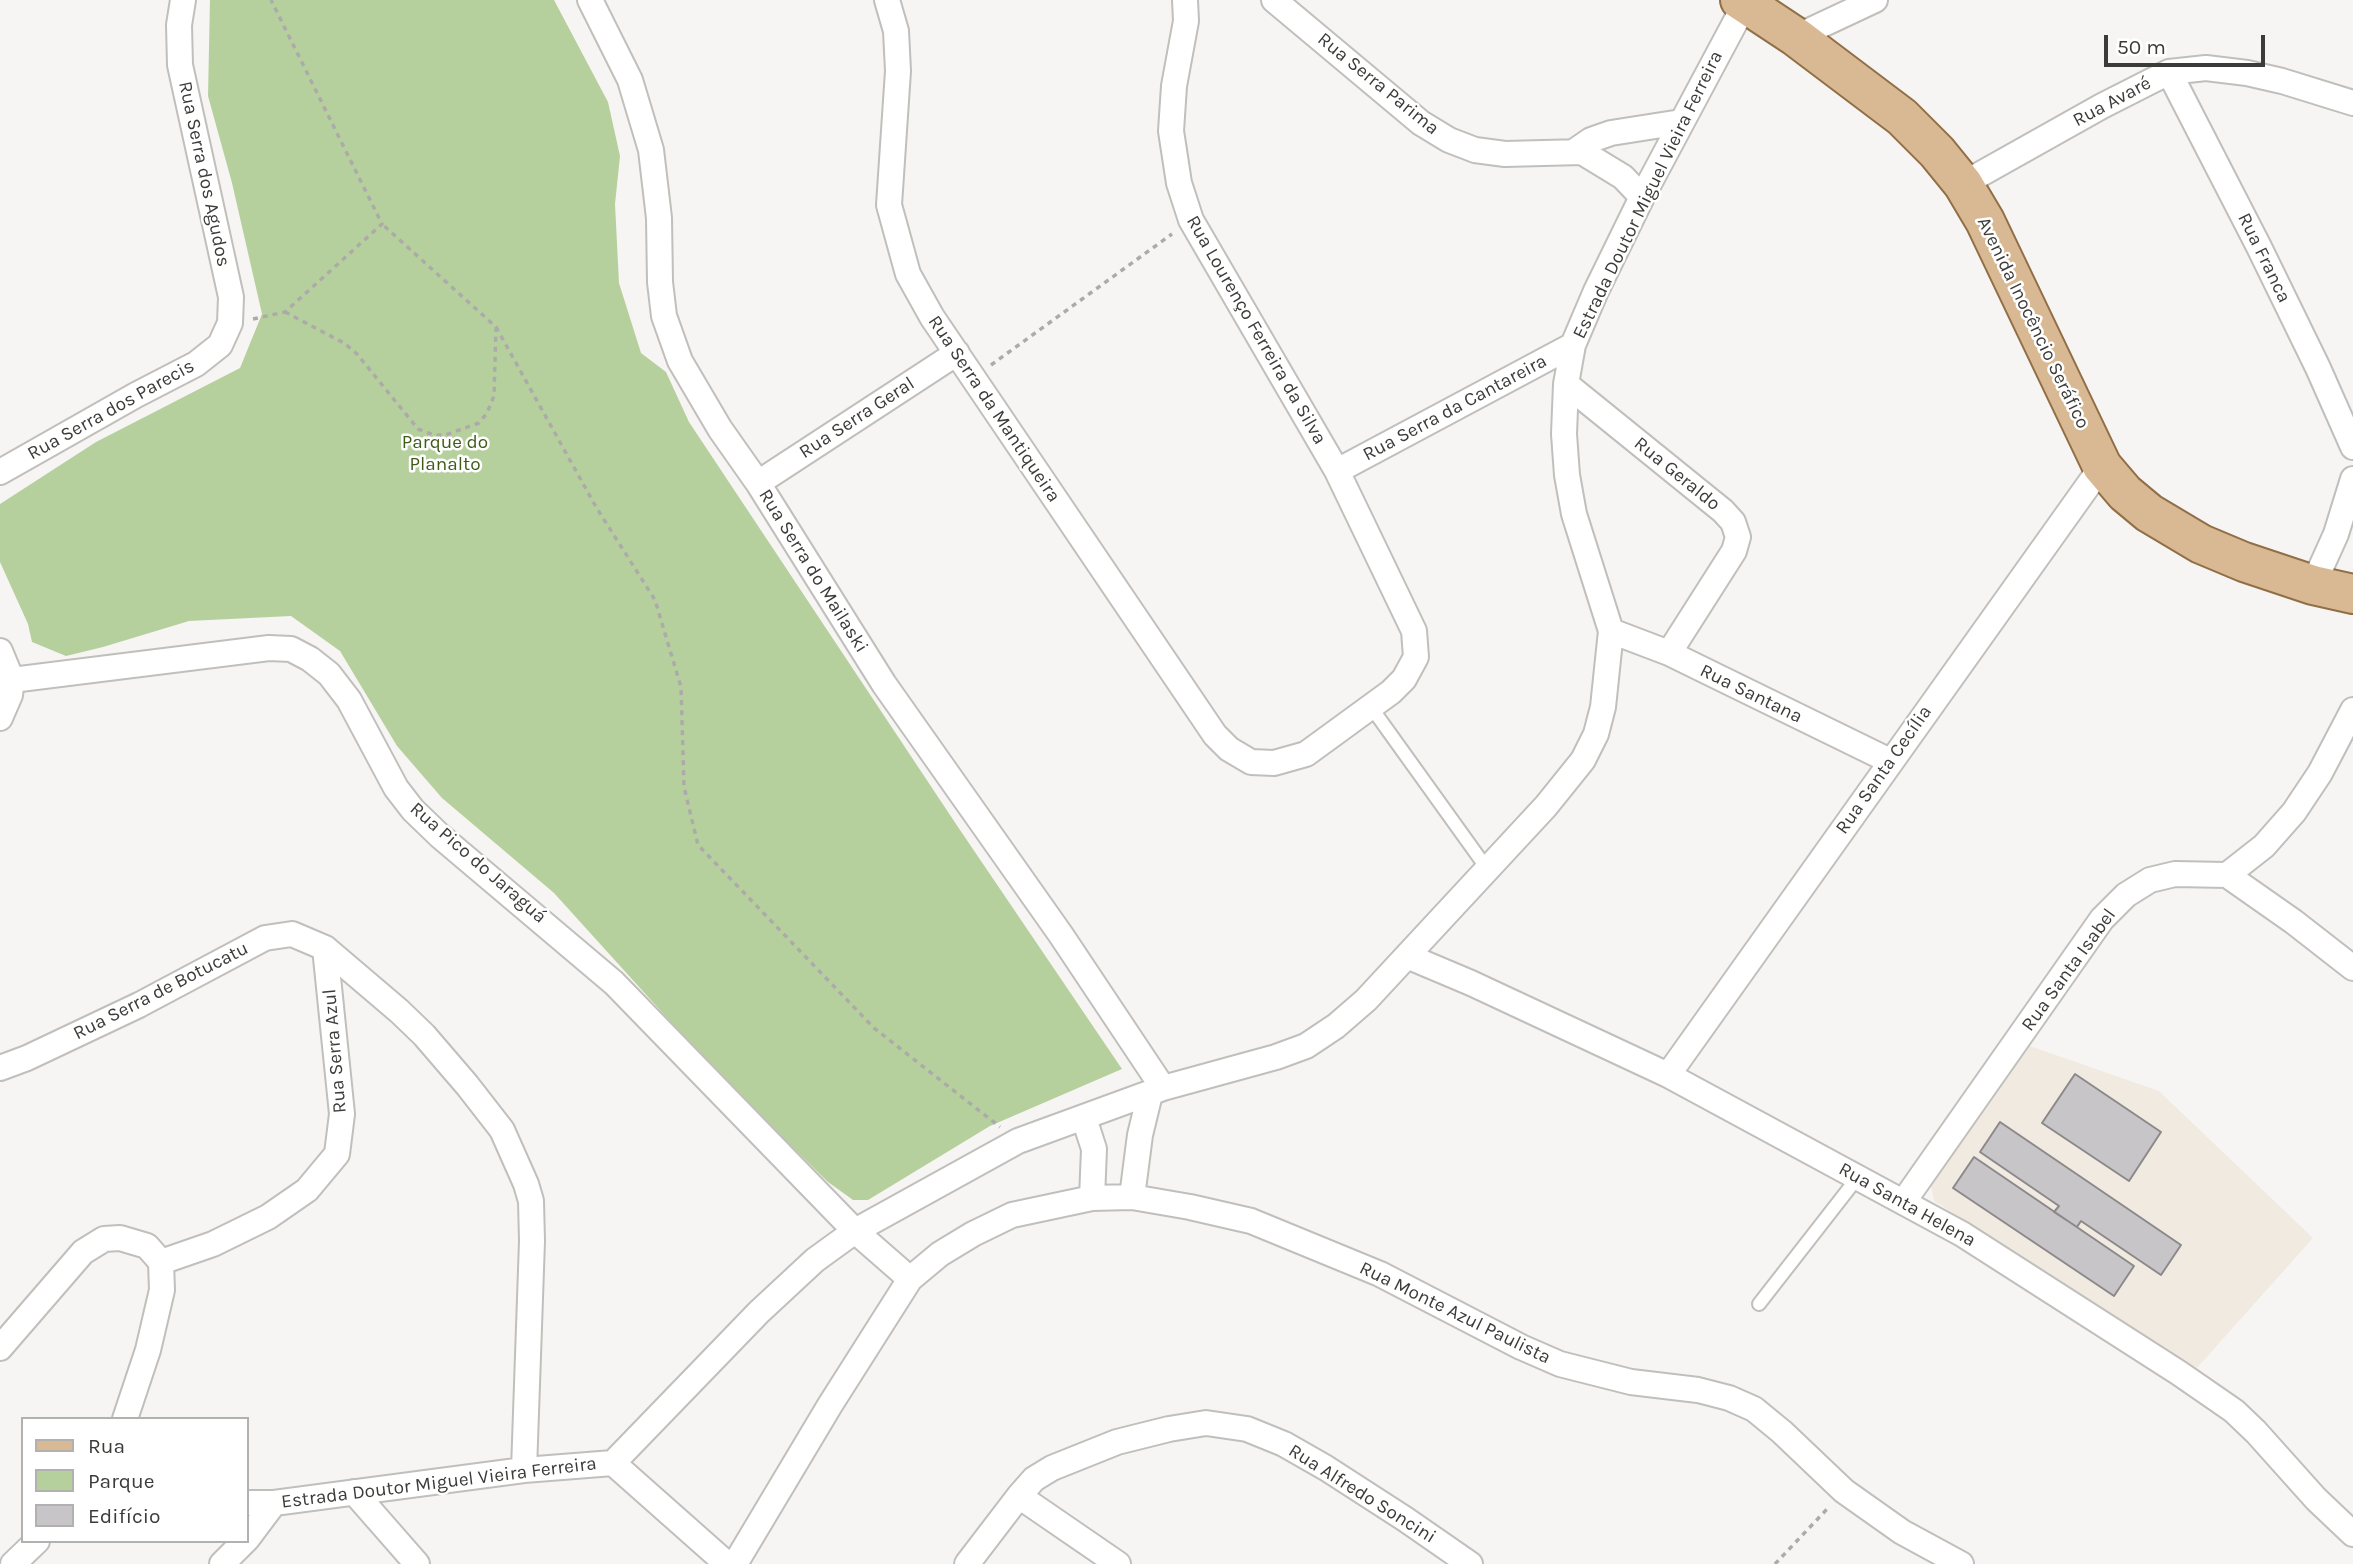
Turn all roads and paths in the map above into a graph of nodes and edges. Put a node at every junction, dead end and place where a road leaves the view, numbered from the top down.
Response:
1 (183, 0) edge
2 (271, 0) edge
3 (590, 0) edge
4 (887, 0) edge
5 (1274, 0) edge
6 (1875, 0) edge
7 (1742, 2) edge
8 (1189, 7) edge
9 (1796, 37) junction
10 (2169, 72) junction
11 (2353, 103) edge
12 (1681, 122) junction
13 (1575, 150) junction
14 (1963, 184) junction
15 (1642, 197) junction
16 (1191, 220) junction
17 (382, 224) junction
18 (285, 312) junction
19 (496, 327) junction
20 (225, 334) junction
21 (1573, 345) junction
22 (957, 353) junction
23 (973, 378) junction
24 (1566, 384) junction
25 (2353, 447) edge
26 (2102, 466) junction
27 (1336, 471) junction
28 (0, 472) edge
29 (2353, 479) edge
30 (758, 483) junction
31 (2313, 585) junction
32 (2353, 594) edge
33 (1611, 631) junction
34 (0, 651) edge
35 (1669, 653) junction
36 (12, 680) junction
37 (1371, 707) junction
38 (2353, 710) edge
39 (0, 718) edge
40 (1890, 761) junction
41 (1251, 762) joint
42 (1488, 870) junction
43 (2227, 875) junction
44 (324, 948) junction
45 (1407, 956) junction
46 (2353, 968) edge
47 (0, 1068) edge
48 (1668, 1075) junction
49 (1156, 1091) junction
50 (1084, 1118) junction
51 (1018, 1141) junction
52 (1858, 1177) junction
53 (1132, 1197) junction
54 (1092, 1198) junction
55 (1904, 1202) junction
56 (855, 1231) junction
57 (161, 1262) junction
58 (910, 1279) junction
59 (1759, 1304) dead end
60 (0, 1348) edge
61 (126, 1417) edge
62 (614, 1463) junction
63 (524, 1470) junction
64 (355, 1492) junction
65 (1844, 1492) junction
66 (1019, 1496) junction
67 (248, 1503) edge
68 (274, 1503) junction
69 (2353, 1534) edge
70 (248, 1537) edge
71 (35, 1543) edge
72 (243, 1543) edge
73 (13, 1564) edge
74 (222, 1564) edge
75 (417, 1564) edge
76 (727, 1564) edge
77 (735, 1564) edge
78 (967, 1564) edge
79 (1118, 1564) edge
80 (1470, 1564) edge
81 (1775, 1564) edge
82 (1961, 1564) edge

1 - 20 street, Rua Serra dos Agudos
2 - 17 path
3 - 30 street, Rua Serra do Mailaski
4 - 22 street, Rua Serra da Mantiqueira
5 - 13 street, Rua Serra Parima
6 - 9 street
7 - 9 main road, Avenida Inocêncio Seráfico
7 - 12 street, Estrada Doutor Miguel Vieira Ferreira
8 - 16 street, Rua Lourenço Ferreira da Silva
9 - 14 main road, Avenida Inocêncio Seráfico
10 - 11 street, Rua Avaré
10 - 14 street, Rua Avaré
10 - 25 street, Rua Franca
12 - 13 street, Rua Serra Parima
12 - 15 street, Estrada Doutor Miguel Vieira Ferreira
13 - 15 street, Rua Serra Parima
14 - 26 main road, Avenida Inocêncio Seráfico
15 - 21 street, Estrada Doutor Miguel Vieira Ferreira
16 - 23 path
16 - 27 street, Rua Lourenço Ferreira da Silva
17 - 18 path
17 - 19 path
18 - 19 path
18 - 20 path
19 - 51 path
20 - 28 street, Rua Serra dos Parecis
21 - 24 street, Estrada Doutor Miguel Vieira Ferreira
21 - 27 street, Rua Serra da Cantareira
22 - 23 street, Rua Serra da Mantiqueira
22 - 30 street, Rua Serra Geral
23 - 41 street, Rua Serra da Mantiqueira
24 - 33 street, Estrada Doutor Miguel Vieira Ferreira
24 - 35 street, Rua Geraldo
26 - 31 main road, Avenida Inocêncio Seráfico
26 - 40 street, Rua Santa Cecília
27 - 37 street, Rua Lourenço Ferreira da Silva
29 - 31 street
30 - 49 street, Rua Serra do Mailaski
31 - 32 main road, Avenida Inocêncio Seráfico
33 - 35 street, Rua Santana
33 - 42 street, Estrada Doutor Miguel Vieira Ferreira
34 - 36 street
35 - 40 street, Rua Santana
36 - 39 street
36 - 56 street, Rua Pico do Jaraguá
37 - 41 street, Rua Lourenço Ferreira da Silva
37 - 42 lane
38 - 43 street
40 - 48 street, Rua Santa Cecília
42 - 45 street, Estrada Doutor Miguel Vieira Ferreira
43 - 46 street
43 - 55 street, Rua Santa Isabel
44 - 47 street, Rua Serra de Botucatu
44 - 57 street, Rua Serra Azul
44 - 63 street, Rua Serra de Botucatu
45 - 48 street, Rua Santa Helena
45 - 49 street, Estrada Doutor Miguel Vieira Ferreira
48 - 52 street, Rua Santa Helena
49 - 50 street, Estrada Doutor Miguel Vieira Ferreira
49 - 53 street
50 - 51 street, Estrada Doutor Miguel Vieira Ferreira
50 - 54 street
51 - 56 street, Estrada Doutor Miguel Vieira Ferreira
52 - 55 street, Rua Santa Helena
52 - 59 lane
53 - 54 street, Rua Monte Azul Paulista
53 - 65 street, Rua Monte Azul Paulista
54 - 58 street, Rua Monte Azul Paulista
55 - 69 street, Rua Santa Helena
56 - 58 street, Rua Pico do Jaraguá
56 - 62 street, Estrada Doutor Miguel Vieira Ferreira
57 - 60 street
57 - 61 street
58 - 77 street, Rua Monte Azul Paulista
62 - 63 street, Estrada Doutor Miguel Vieira Ferreira
62 - 76 street
63 - 64 street, Estrada Doutor Miguel Vieira Ferreira
64 - 68 street, Estrada Doutor Miguel Vieira Ferreira
64 - 75 street
65 - 81 path
65 - 82 street, Rua Monte Azul Paulista
66 - 78 street, Rua Alfredo Soncini
66 - 79 street
66 - 80 street, Rua Alfredo Soncini
67 - 68 street, Estrada Doutor Miguel Vieira Ferreira
68 - 70 street
71 - 73 street
72 - 74 street

